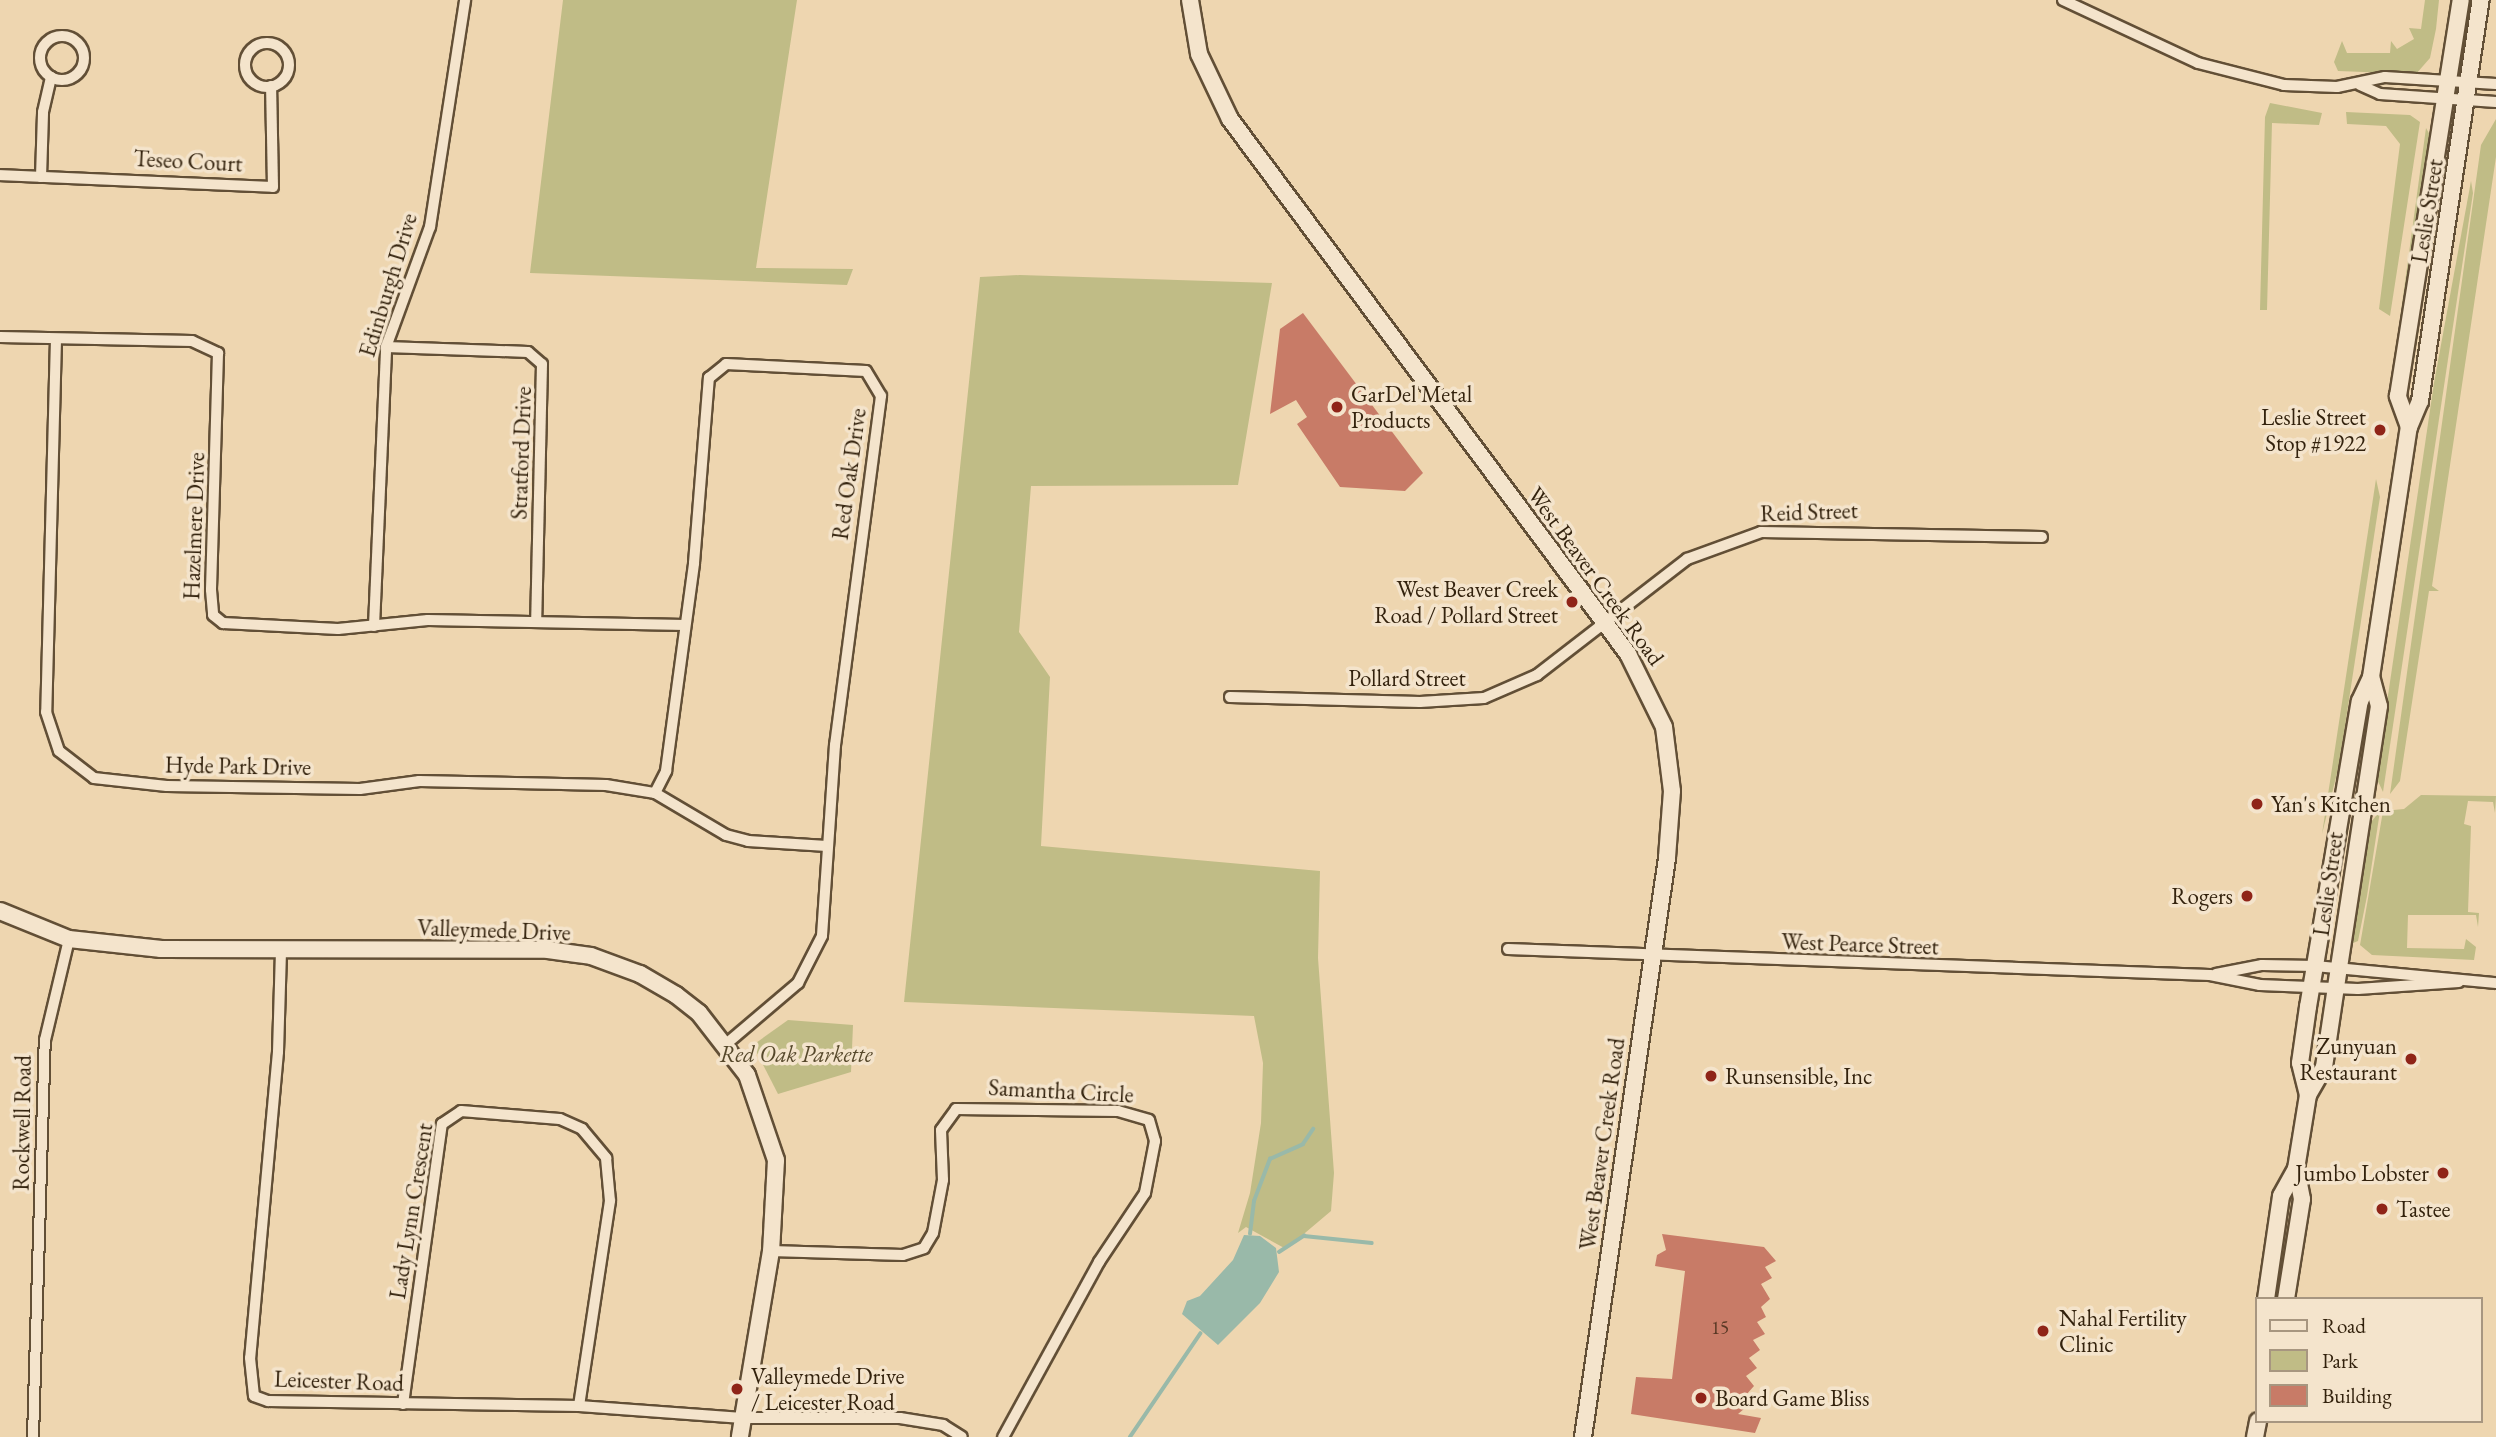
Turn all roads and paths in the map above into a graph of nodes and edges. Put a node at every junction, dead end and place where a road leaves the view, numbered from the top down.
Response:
1 (465, 0) edge
2 (1191, 0) edge
3 (2063, 0) edge
4 (2461, 0) edge
5 (2481, 0) edge
6 (51, 76) junction
7 (2447, 83) junction
8 (2470, 83) junction
9 (2496, 84) edge
10 (2360, 85) junction
11 (271, 86) junction
12 (2444, 100) junction
13 (2468, 101) junction
14 (2496, 102) edge
15 (0, 175) edge
16 (41, 177) junction
17 (0, 337) edge
18 (56, 339) junction
19 (386, 347) junction
20 (2409, 427) junction
21 (2042, 537) dead end
22 (536, 621) junction
23 (1605, 624) junction
24 (685, 625) junction
25 (374, 626) junction
26 (2371, 677) junction
27 (1230, 697) dead end
28 (655, 793) junction
29 (827, 846) junction
30 (0, 911) edge
31 (69, 939) junction
32 (1508, 949) dead end
33 (281, 951) junction
34 (1654, 952) junction
35 (2315, 966) junction
36 (2339, 968) junction
37 (2210, 975) junction
38 (2459, 982) junction
39 (2496, 983) edge
40 (2312, 985) junction
41 (2336, 987) junction
42 (725, 1045) junction
43 (2308, 1095) junction
44 (2297, 1169) junction
45 (771, 1251) junction
46 (2266, 1297) edge
47 (2286, 1297) edge
48 (403, 1404) junction
49 (579, 1406) junction
50 (743, 1419) junction
51 (33, 1437) edge
52 (740, 1437) edge
53 (962, 1437) edge
54 (1003, 1437) edge
55 (1583, 1437) edge

1 - 19 street, Edinburgh Drive
2 - 23 street, West Beaver Creek Road
3 - 10 street
4 - 7 street, Leslie Street
5 - 8 street, Leslie Street
6 - 6 street
6 - 16 street
7 - 8 street
7 - 10 street
7 - 12 street, Leslie Street
8 - 9 street
8 - 13 street, Leslie Street
10 - 12 street
11 - 11 street
11 - 16 street, Teseo Court
12 - 13 street
12 - 20 street, Leslie Street
13 - 14 street
13 - 20 street, Leslie Street
15 - 16 street, Teseo Court
17 - 18 street, Hazelmere Drive
18 - 25 street, Hazelmere Drive
18 - 28 street, Hyde Park Drive
19 - 22 street, Stratford Drive
19 - 25 street, Edinburgh Drive
20 - 26 street, Leslie Street
21 - 23 street, Reid Street
22 - 24 street, Hazelmere Drive
22 - 25 street, Hazelmere Drive
23 - 27 street, Pollard Street
23 - 34 street, West Beaver Creek Road
24 - 28 street, Red Oak Drive
24 - 29 street, Red Oak Drive
26 - 35 street, Leslie Street
26 - 36 street, Leslie Street
28 - 29 street, Hyde Park Drive
29 - 42 street, Red Oak Drive
30 - 31 street, Valleymede Drive
31 - 33 street, Valleymede Drive
31 - 51 street, Rockwell Road
32 - 34 street, West Pearce Street
33 - 42 street, Valleymede Drive
33 - 48 street, Leicester Road
34 - 37 street, West Pearce Street
34 - 55 street, West Beaver Creek Road
35 - 36 street, West Pearce Street
35 - 37 street, West Pearce Street
35 - 40 street, Leslie Street
36 - 38 street, West Pearce Street
36 - 41 street, Leslie Street
37 - 40 street, West Pearce Street
38 - 39 street
38 - 41 street, West Pearce Street
40 - 41 street, West Pearce Street
40 - 43 street, Leslie Street
41 - 43 street, Leslie Street
42 - 45 street, Valleymede Drive
43 - 44 street, Leslie Street
44 - 46 street, Leslie Street
44 - 47 street, Leslie Street
45 - 50 street, Valleymede Drive
45 - 54 street, Samantha Circle
48 - 49 street, Leicester Road
48 - 49 street, Lady Lynn Crescent
49 - 50 street, Leicester Road
50 - 52 street, Valleymede Drive
50 - 53 street

